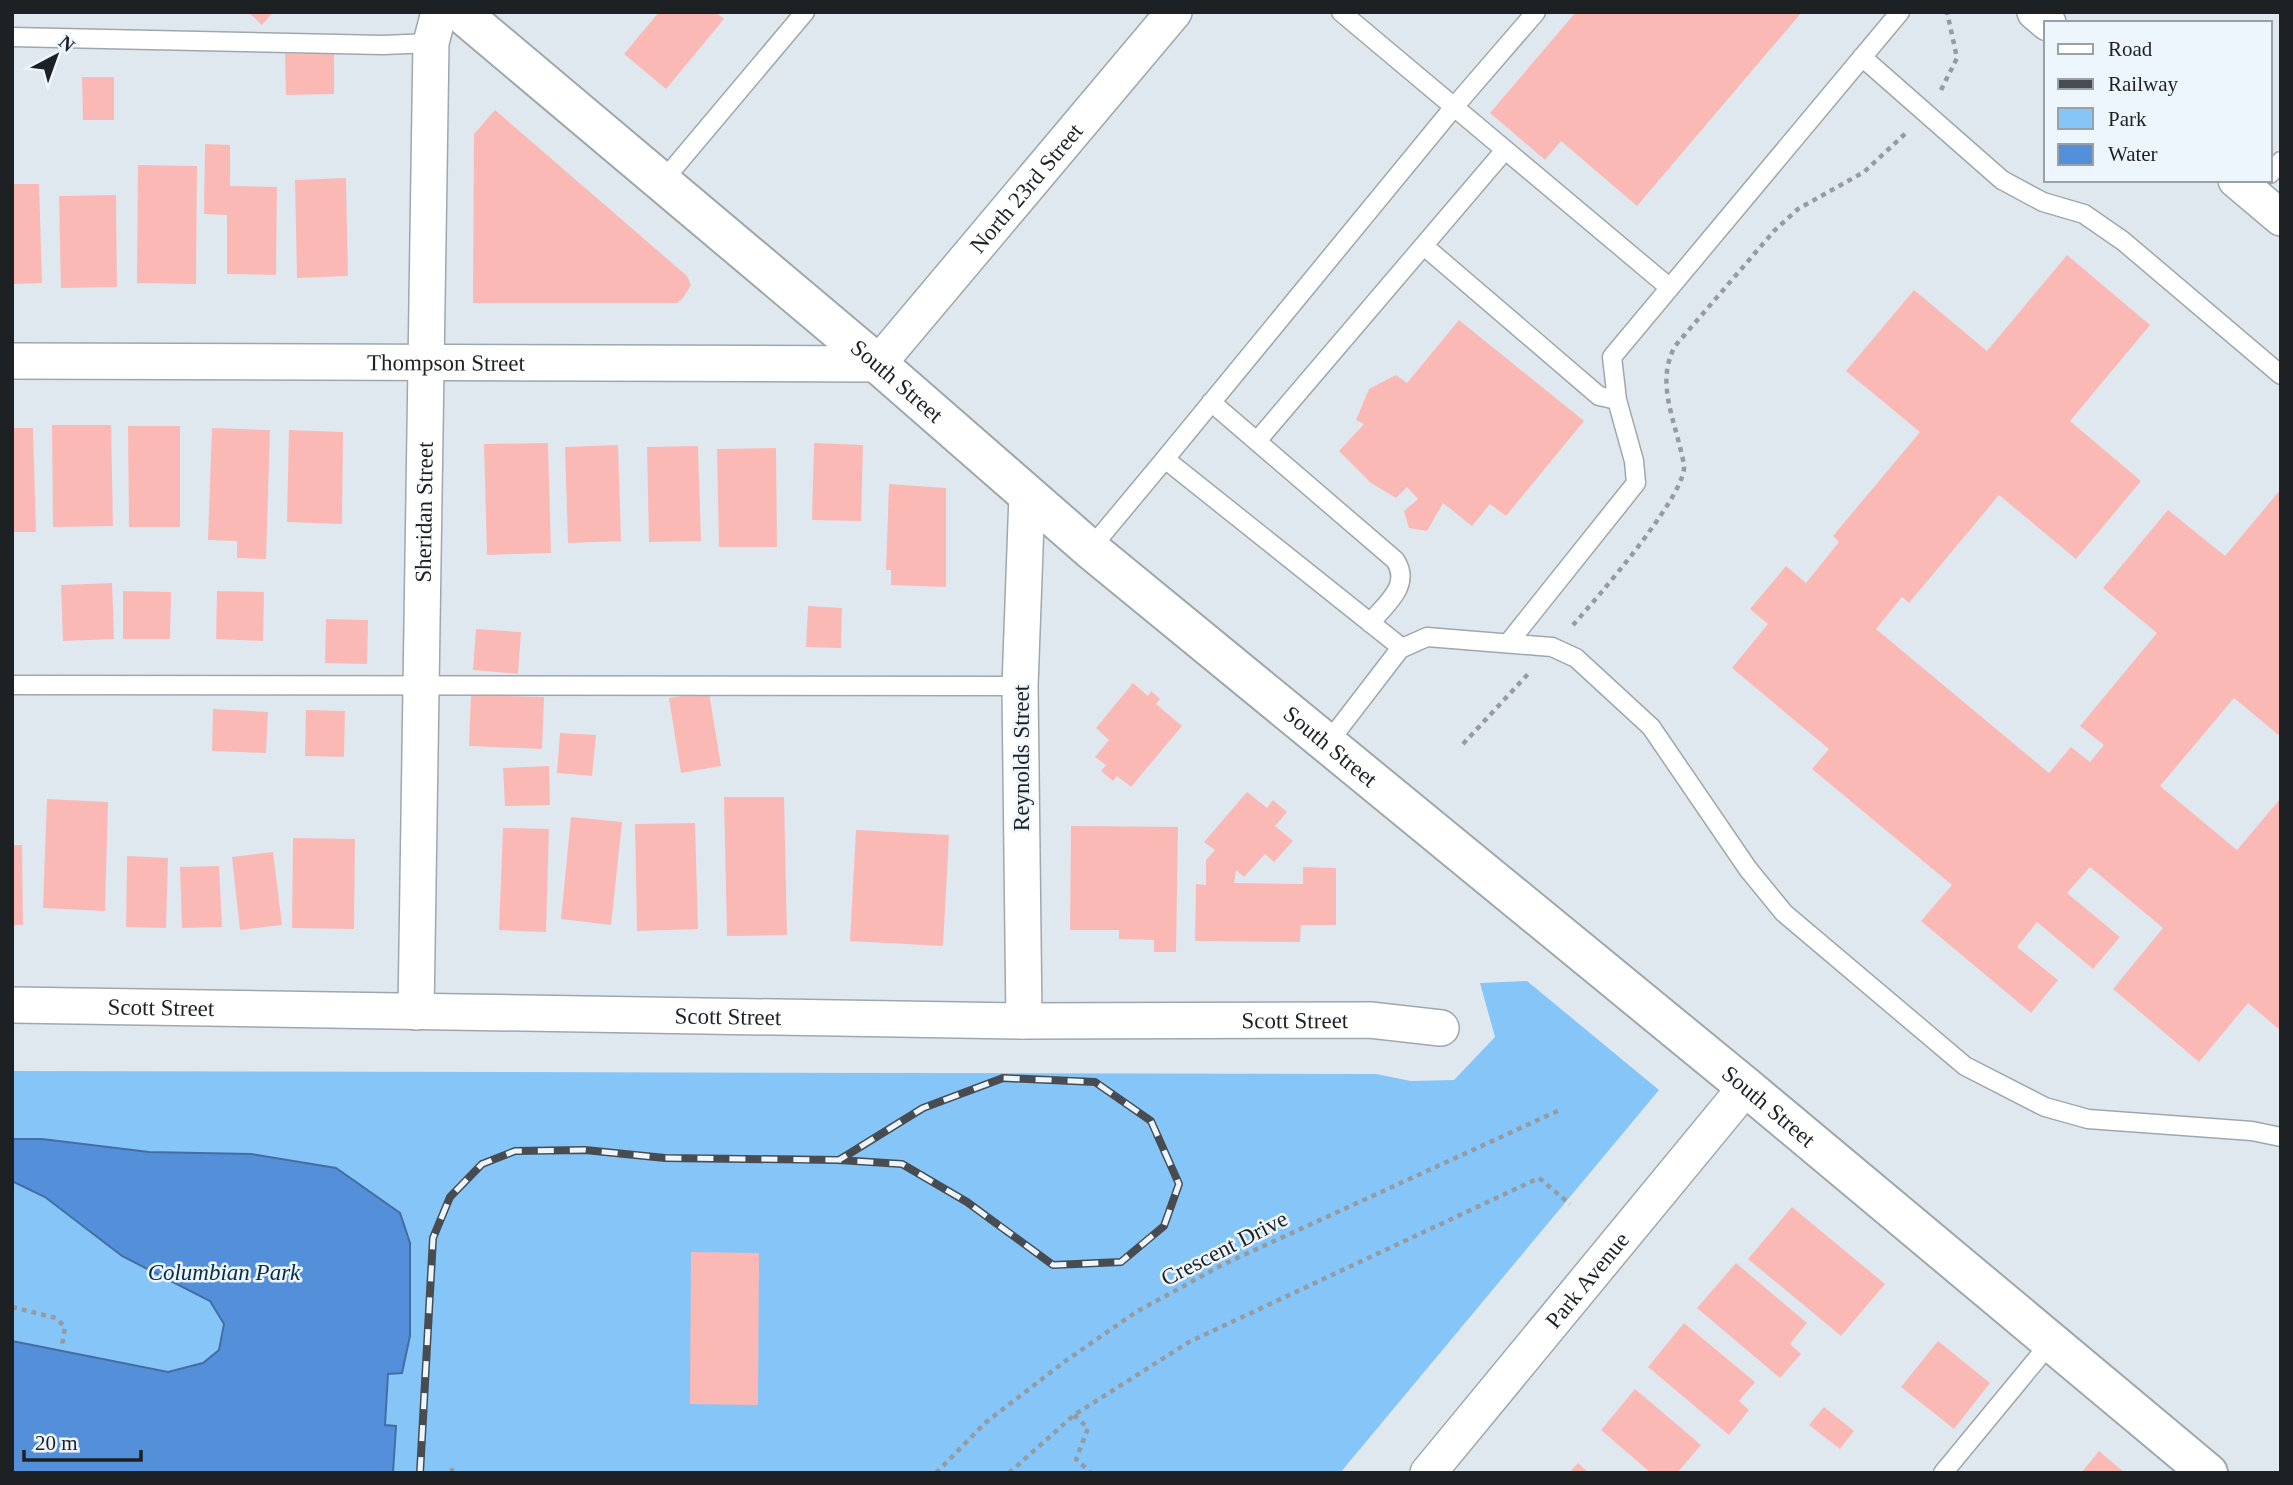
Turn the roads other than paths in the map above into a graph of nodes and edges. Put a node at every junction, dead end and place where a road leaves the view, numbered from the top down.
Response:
1 (460, 12) edge
2 (804, 12) edge
3 (1174, 12) edge
4 (1341, 12) edge
5 (1536, 12) edge
6 (1900, 12) edge
7 (435, 27) edge
8 (12, 37) edge
9 (1862, 57) junction
10 (1454, 107) junction
11 (1506, 150) junction
12 (662, 182) junction
13 (2256, 182) edge
14 (2281, 218) edge
15 (1424, 246) junction
16 (1670, 288) junction
17 (12, 361) edge
18 (424, 364) junction
19 (878, 364) junction
20 (2281, 375) edge
21 (1617, 400) junction
22 (1211, 402) junction
23 (1257, 441) junction
24 (1165, 458) junction
25 (1027, 495) junction
26 (1090, 549) junction
27 (1370, 623) junction
28 (1509, 642) junction
29 (1402, 648) junction
30 (422, 684) junction
31 (12, 685) edge
32 (1020, 687) junction
33 (1327, 744) junction
34 (12, 1005) edge
35 (416, 1012) junction
36 (1024, 1021) junction
37 (1441, 1028) dead end
38 (1746, 1087) junction
39 (2281, 1136) edge
40 (2051, 1342) junction
41 (1428, 1473) edge
42 (1943, 1473) edge
43 (2208, 1473) edge

1 - 12 main road, South Street
2 - 12 lane
3 - 19 street, North 23rd Street
4 - 10 lane
5 - 10 lane
6 - 9 lane
7 - 8 lane
7 - 18 street, Sheridan Street
9 - 16 lane
9 - 20 lane
10 - 11 lane
10 - 22 lane
11 - 15 lane
11 - 16 lane
12 - 19 main road, South Street
13 - 14 street
15 - 21 lane
15 - 23 lane
16 - 21 lane
17 - 18 street, Thompson Street
18 - 19 street, Thompson Street
18 - 30 street, Sheridan Street
19 - 25 main road, South Street
21 - 28 lane
22 - 23 lane
22 - 24 lane
23 - 27 lane
24 - 26 lane
24 - 27 lane
25 - 26 main road, South Street
25 - 32 street, Reynolds Street
26 - 33 main road, South Street
27 - 29 lane
28 - 29 lane
28 - 39 lane
29 - 33 lane
30 - 31 lane
30 - 32 lane
30 - 35 street, Sheridan Street
32 - 36 street, Reynolds Street
33 - 38 main road, South Street
34 - 35 street, Scott Street
35 - 36 street, Scott Street
36 - 37 street, Scott Street
38 - 40 main road, South Street
38 - 41 street, Park Avenue
40 - 42 lane
40 - 43 main road, South Street

